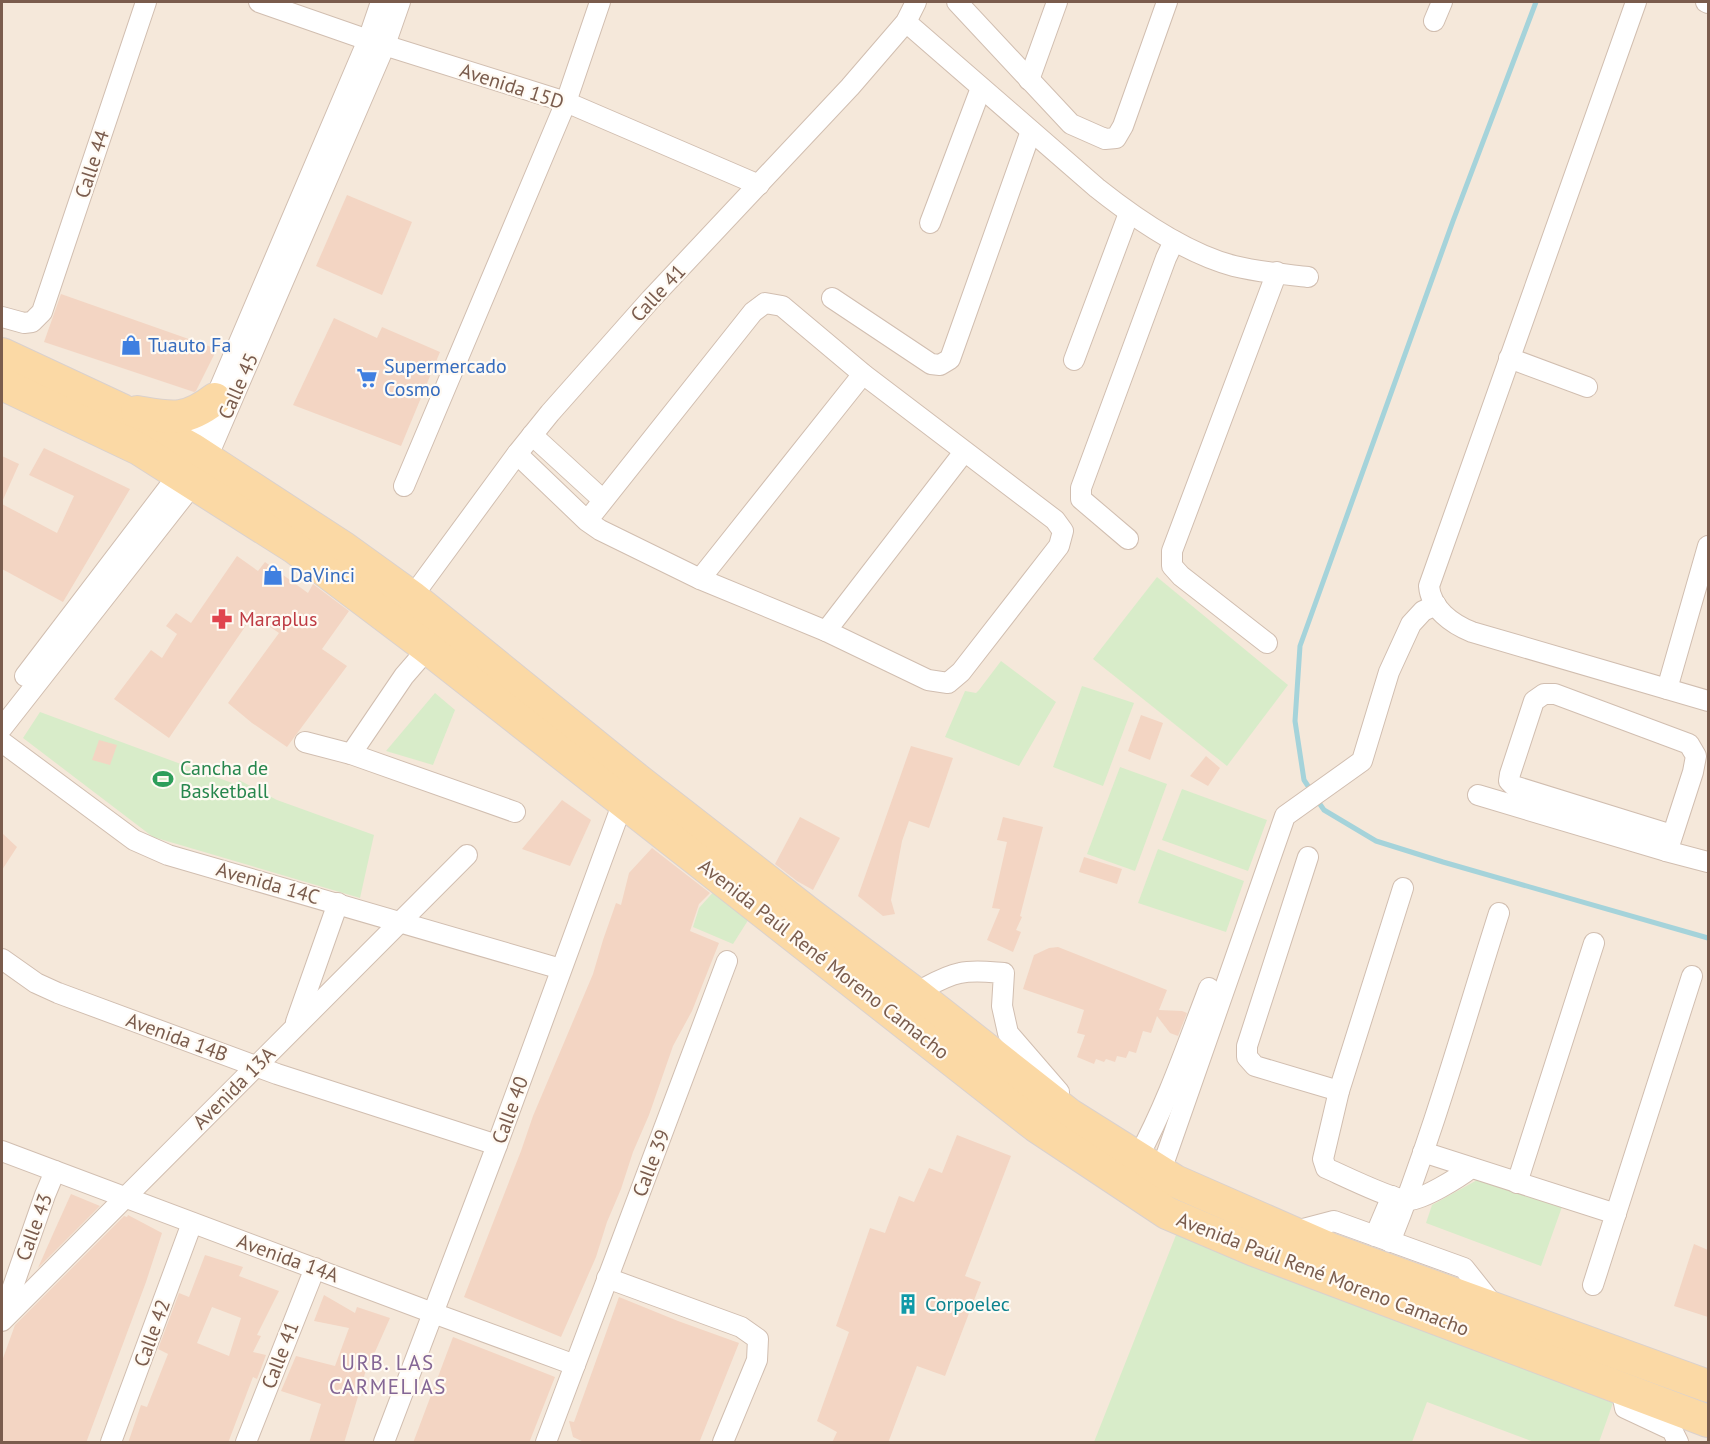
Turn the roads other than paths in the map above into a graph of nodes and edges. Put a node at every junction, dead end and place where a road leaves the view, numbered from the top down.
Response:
1 (146, 2) edge
2 (259, 2) edge
3 (381, 2) edge
4 (400, 2) edge
5 (600, 2) edge
6 (916, 2) edge
7 (957, 2) edge
8 (1057, 2) edge
9 (1167, 2) edge
10 (1442, 2) edge
11 (1636, 2) edge
12 (1434, 21) dead end
13 (906, 22) junction
14 (377, 43) junction
15 (1029, 80) junction
16 (981, 88) junction
17 (566, 102) junction
18 (1071, 124) junction
19 (1031, 131) junction
20 (1053, 149) junction
21 (759, 185) junction
22 (1129, 213) junction
23 (930, 223) dead end
24 (1174, 241) junction
25 (1277, 272) junction
26 (1308, 277) dead end
27 (832, 298) dead end
28 (2, 317) edge
29 (2, 354) edge
30 (1509, 358) junction
31 (1074, 360) dead end
32 (863, 374) junction
33 (2, 384) edge
34 (1587, 387) dead end
35 (215, 399) junction
36 (122, 410) junction
37 (532, 435) junction
38 (964, 452) junction
39 (517, 454) junction
40 (193, 466) junction
41 (404, 486) dead end
42 (603, 500) junction
43 (587, 521) junction
44 (1128, 539) dead end
45 (1708, 546) edge
46 (700, 579) junction
47 (412, 597) junction
48 (1436, 605) junction
49 (826, 631) junction
50 (1267, 643) dead end
51 (426, 647) junction
52 (1666, 689) junction
53 (1708, 701) edge
54 (2, 708) edge
55 (2, 728) edge
56 (2, 742) edge
57 (305, 742) dead end
58 (351, 754) junction
59 (631, 791) junction
60 (1478, 795) dead end
61 (515, 812) dead end
62 (1669, 843) junction
63 (467, 855) dead end
64 (1308, 857) dead end
65 (1708, 862) edge
66 (1403, 888) dead end
67 (338, 903) junction
68 (1499, 913) dead end
69 (1594, 943) dead end
70 (2, 959) edge
71 (727, 961) dead end
72 (561, 969) junction
73 (1692, 976) dead end
74 (1209, 988) dead end
75 (915, 993) junction
76 (277, 1074) junction
77 (1339, 1091) junction
78 (1094, 1130) junction
79 (497, 1145) junction
80 (2, 1151) edge
81 (1423, 1152) junction
82 (1149, 1165) junction
83 (1471, 1168) junction
84 (55, 1171) junction
85 (1517, 1183) junction
86 (1399, 1198) junction
87 (1149, 1201) junction
88 (1616, 1214) junction
89 (192, 1223) junction
90 (1292, 1232) junction
91 (1383, 1239) junction
92 (315, 1268) junction
93 (608, 1278) junction
94 (1593, 1285) dead end
95 (1497, 1309) junction
96 (433, 1313) junction
97 (2, 1319) edge
98 (575, 1365) junction
99 (1708, 1386) edge
100 (1621, 1388) junction
101 (1708, 1421) edge
102 (111, 1443) edge
103 (246, 1443) edge
104 (384, 1443) edge
105 (546, 1443) edge
106 (723, 1443) edge
107 (1678, 1443) edge

1 - 28 street, Calle 44
2 - 14 street, Avenida 15D
3 - 14 street, Calle 45
4 - 14 street, Calle 45
5 - 17 street
6 - 13 street, Calle 41
7 - 15 street
8 - 15 street
9 - 18 street
10 - 12 street
11 - 30 street
13 - 16 street
13 - 21 street, Calle 41
14 - 17 street, Avenida 15D
14 - 35 street, Calle 45
14 - 40 street, Calle 45
15 - 18 street
16 - 19 street
16 - 23 street
17 - 21 street, Avenida 15D
17 - 41 street
18 - 20 street
19 - 20 street
19 - 27 street
20 - 22 street
21 - 37 street, Calle 41
22 - 24 street
22 - 31 street
24 - 25 street
24 - 44 street
25 - 26 street
25 - 50 street
29 - 36 main road, Avenida Paúl René Moreno Camacho
30 - 34 street
30 - 48 street
32 - 38 street
32 - 42 street
32 - 46 street
33 - 40 main road, Avenida Paúl René Moreno Camacho
35 - 36 main road
35 - 40 street, Calle 45
36 - 40 main road, Avenida Paúl René Moreno Camacho
37 - 39 street, Calle 41
37 - 42 street
38 - 49 street
38 - 49 street
39 - 43 street
39 - 47 street, Calle 41
40 - 47 main road, Avenida Paúl René Moreno Camacho
40 - 51 main road, Avenida Paúl René Moreno Camacho
40 - 54 street, Calle 45
40 - 55 street, Calle 45
42 - 43 street
43 - 46 street
45 - 52 street
46 - 49 street
47 - 59 main road, Avenida Paúl René Moreno Camacho
48 - 52 street
48 - 82 street
51 - 58 street
51 - 59 main road, Avenida Paúl René Moreno Camacho
52 - 53 street
56 - 67 street, Avenida 14C
57 - 58 street
58 - 61 street
59 - 72 street, Calle 40
59 - 75 main road, Avenida Paúl René Moreno Camacho
59 - 87 main road, Avenida Paúl René Moreno Camacho
60 - 62 street
62 - 62 street
62 - 65 street
63 - 97 street, Avenida 13A
64 - 77 street
66 - 77 street
67 - 72 street, Avenida 14C
67 - 76 street
68 - 81 street
69 - 85 street
70 - 76 street, Avenida 14B
71 - 93 street, Calle 39
72 - 79 street, Calle 40
73 - 88 street
74 - 82 street
75 - 78 main road, Avenida Paúl René Moreno Camacho
75 - 78 street
76 - 79 street, Avenida 14B
77 - 86 street
78 - 82 main road, Avenida Paúl René Moreno Camacho
79 - 96 street, Calle 40
80 - 84 street, Avenida 14A
81 - 83 street
81 - 86 street
82 - 87 street
82 - 90 main road, Avenida Paúl René Moreno Camacho
83 - 85 street
83 - 86 street
84 - 89 street, Avenida 14A
84 - 97 street, Calle 43
85 - 88 street
86 - 91 street
87 - 100 main road, Avenida Paúl René Moreno Camacho
88 - 94 street
89 - 92 street, Avenida 14A
89 - 102 street, Calle 42
90 - 91 street
90 - 95 main road, Avenida Paúl René Moreno Camacho
91 - 95 street
92 - 96 street, Avenida 14A
92 - 103 street, Calle 41
93 - 98 street, Calle 39
93 - 106 street
95 - 99 main road, Avenida Paúl René Moreno Camacho
96 - 98 street, Avenida 14A
96 - 104 street, Calle 40
98 - 105 street, Calle 39
100 - 101 main road, Avenida Paúl René Moreno Camacho
100 - 107 street

